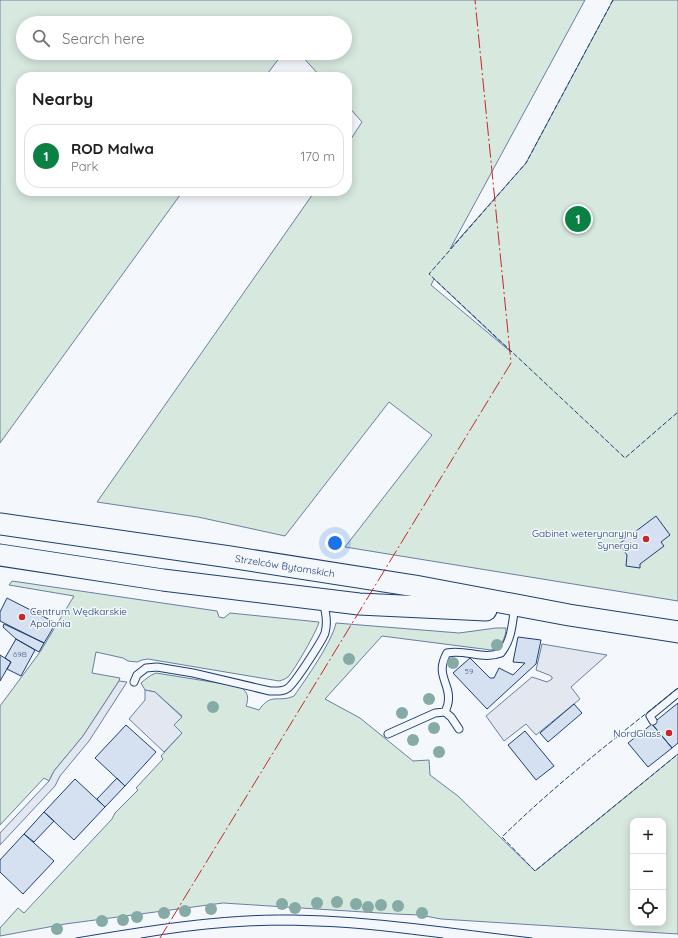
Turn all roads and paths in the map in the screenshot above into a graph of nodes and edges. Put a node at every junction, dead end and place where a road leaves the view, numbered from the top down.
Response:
1 (0, 524) edge
2 (0, 555) edge
3 (323, 600) junction
4 (514, 612) junction
5 (569, 615) junction
6 (678, 632) edge
7 (134, 682) dead end
8 (678, 693) edge
9 (444, 712) junction
10 (653, 721) dead end
11 (459, 729) dead end
12 (388, 734) dead end

1 - 5 main road, Strzelców Bytomskich
2 - 3 main road, Strzelców Bytomskich
3 - 4 main road, Strzelców Bytomskich
3 - 7 lane
4 - 5 main road, Strzelców Bytomskich
4 - 9 lane
5 - 6 main road, Strzelców Bytomskich
8 - 10 lane
9 - 11 lane
9 - 12 lane

